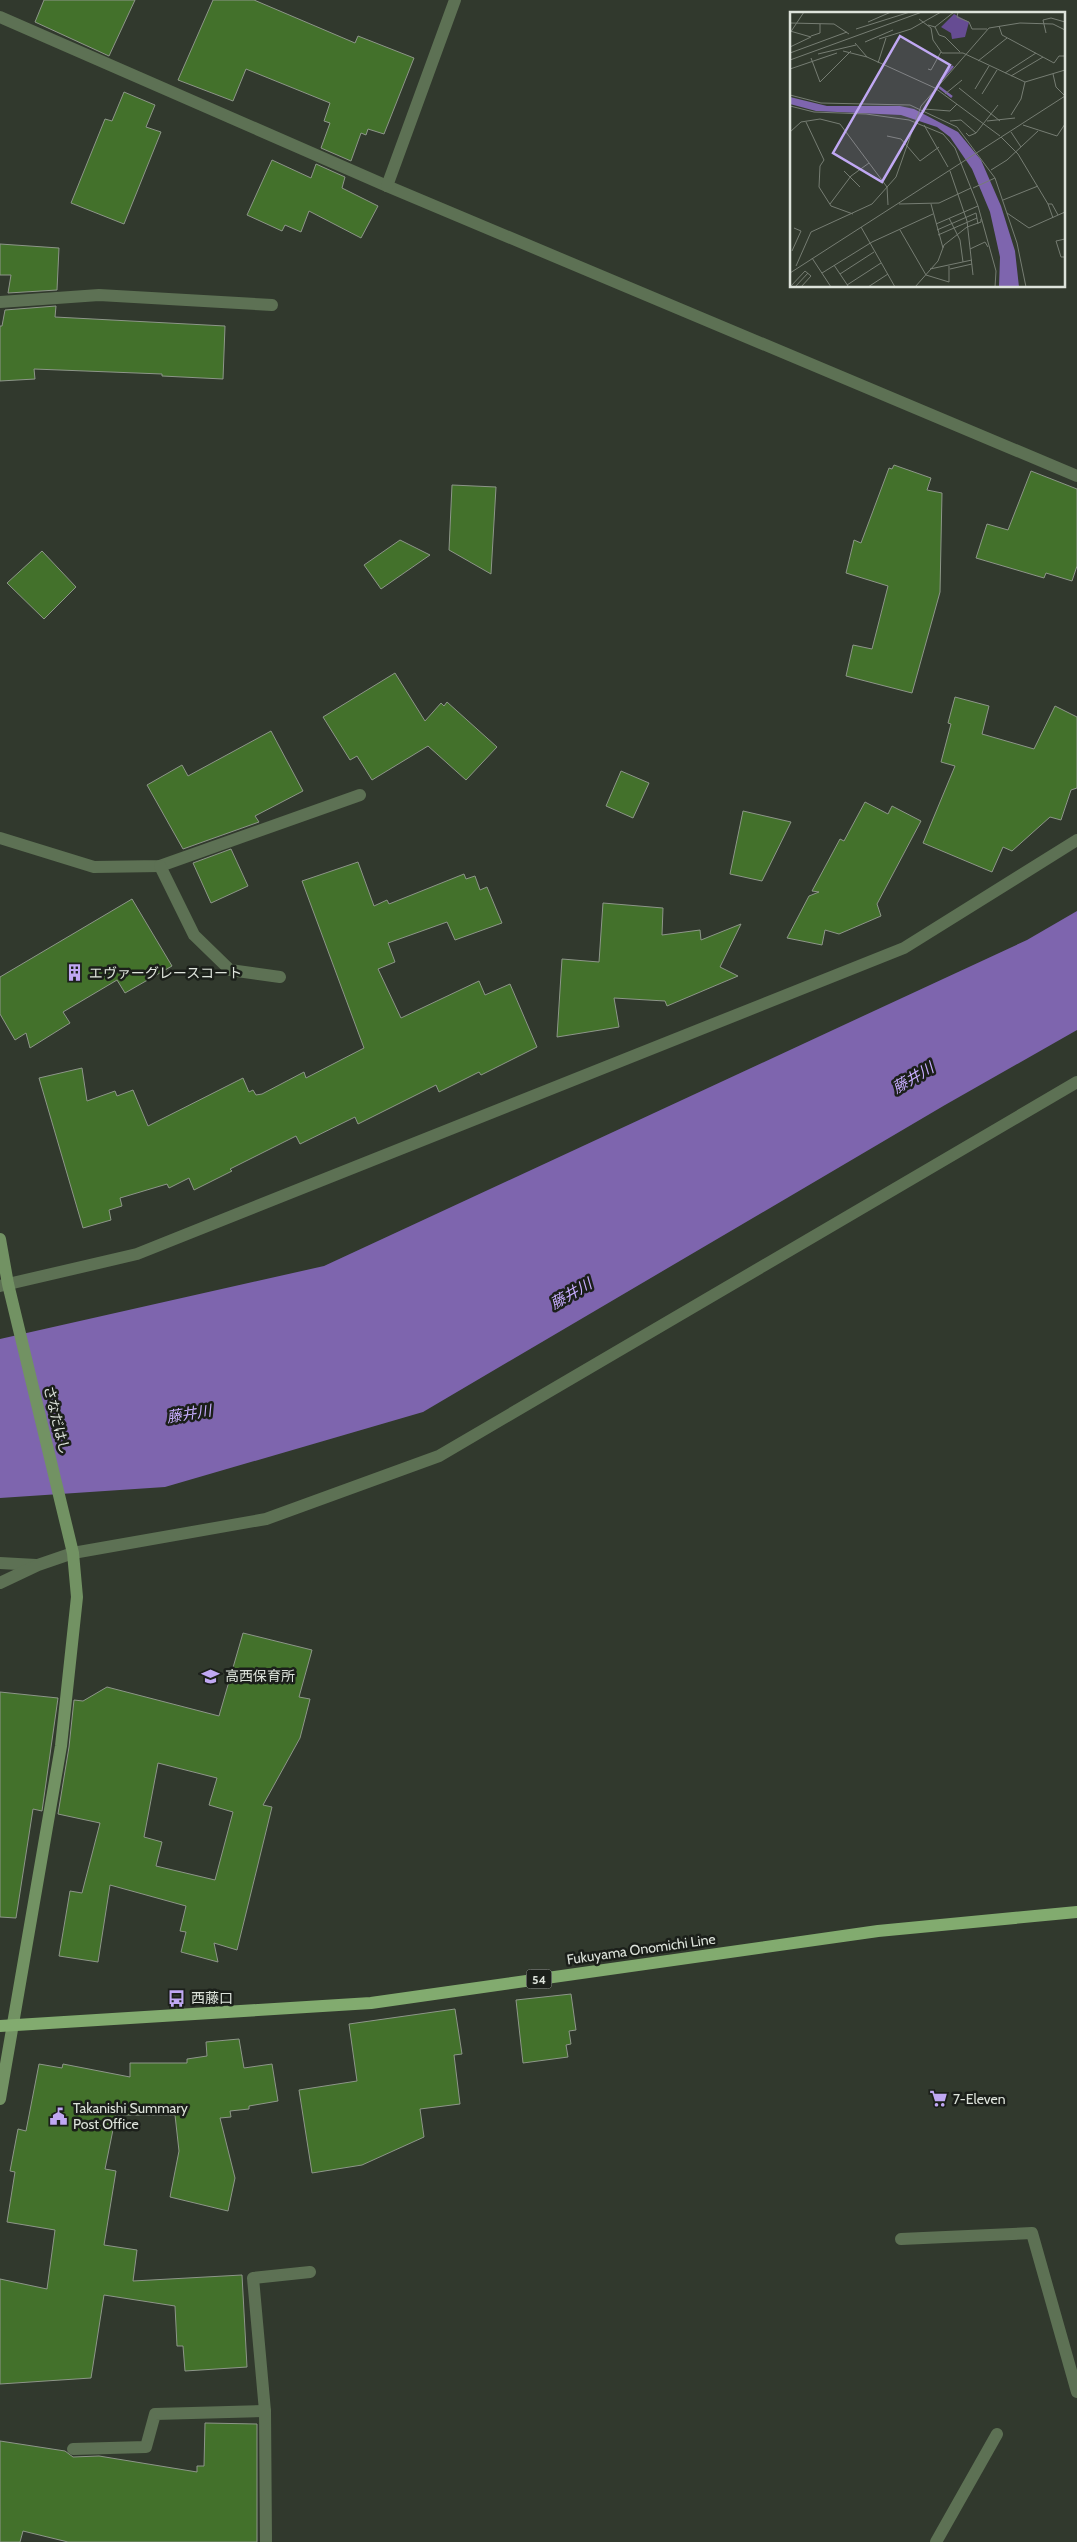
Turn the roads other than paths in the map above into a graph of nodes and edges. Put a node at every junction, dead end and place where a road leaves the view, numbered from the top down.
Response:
1 (455, 0) edge
2 (0, 17) edge
3 (387, 186) junction
4 (0, 302) edge
5 (272, 304) dead end
6 (1077, 476) edge
7 (360, 795) dead end
8 (0, 838) edge
9 (1077, 840) edge
10 (160, 866) junction
11 (280, 977) dead end
12 (1077, 1082) edge
13 (0, 1239) edge
14 (4, 1285) edge
15 (73, 1552) junction
16 (0, 1563) edge
17 (38, 1565) junction
18 (0, 1583) edge
19 (1077, 1912) edge
20 (6, 2026) edge
21 (0, 2099) edge
22 (902, 2239) dead end
23 (310, 2272) dead end
24 (1077, 2392) edge
25 (265, 2411) junction
26 (997, 2434) dead end
27 (73, 2449) dead end
28 (266, 2542) edge
29 (936, 2542) edge

1 - 3 street
2 - 3 street
3 - 6 street
4 - 5 street
7 - 10 street
8 - 10 street
9 - 14 street
10 - 11 street
12 - 15 street
13 - 14 street, さなだはし
14 - 15 street, さなだはし
15 - 17 street
15 - 20 street, さなだはし
16 - 17 street
17 - 18 street
19 - 20 main road, Fukuyama Onomichi Line / 54
20 - 21 street, さなだはし
22 - 24 street
23 - 25 street
25 - 27 street
25 - 28 street
26 - 29 street

